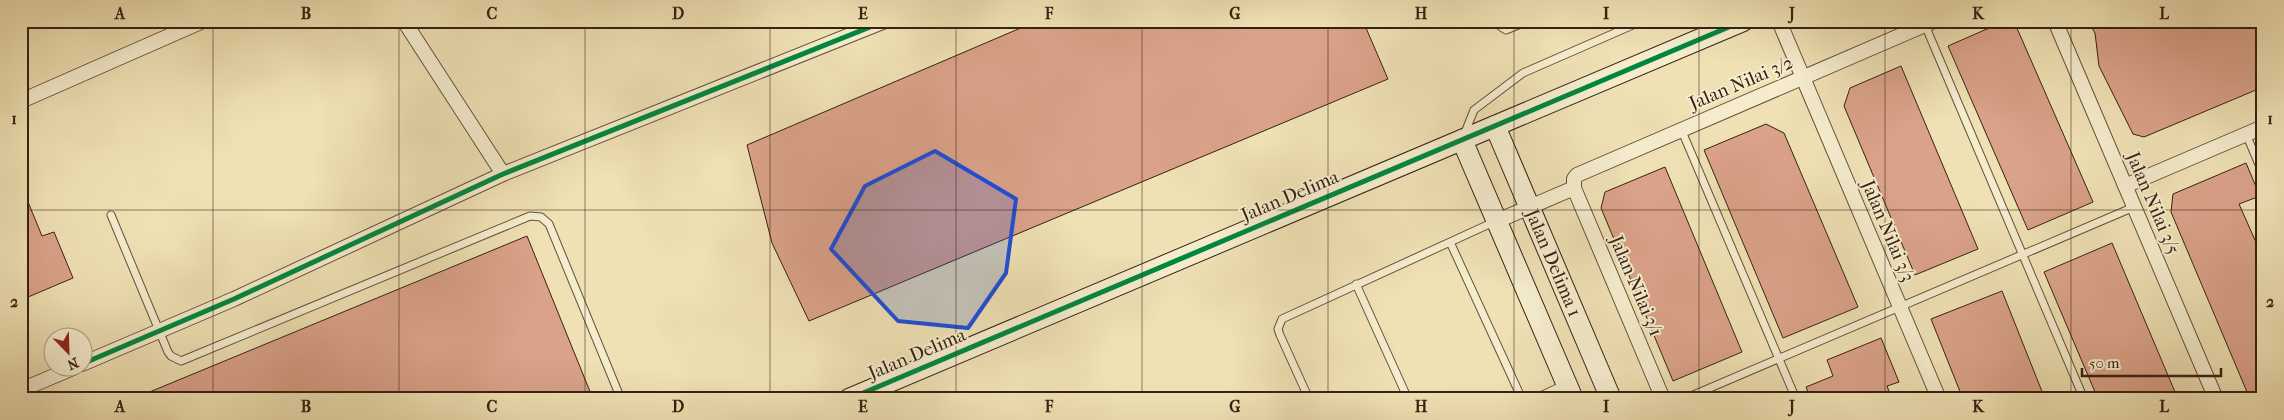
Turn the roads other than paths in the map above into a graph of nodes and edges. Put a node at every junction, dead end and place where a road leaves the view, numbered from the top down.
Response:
1 (203, 21) edge
2 (404, 21) edge
3 (885, 21) edge
4 (1492, 21) edge
5 (1528, 21) edge
6 (1642, 21) edge
7 (1742, 21) edge
8 (1779, 21) edge
9 (2055, 21) edge
10 (1930, 23) edge
11 (1626, 24) edge
12 (1802, 77) junction
13 (21, 101) edge
14 (1495, 126) junction
15 (2263, 127) edge
16 (1681, 129) junction
17 (2246, 134) junction
18 (1462, 140) junction
19 (503, 174) junction
20 (2263, 174) edge
21 (2125, 186) junction
22 (1574, 188) junction
23 (1529, 207) junction
24 (2134, 207) junction
25 (111, 215) dead end
26 (1496, 221) junction
27 (1450, 242) junction
28 (2022, 255) junction
29 (1356, 284) junction
30 (1900, 307) junction
31 (159, 331) junction
32 (1779, 358) junction
33 (92, 360) edge
34 (49, 378) edge
35 (21, 390) edge
36 (1570, 391) edge
37 (621, 399) edge
38 (849, 399) edge
39 (1309, 399) edge
40 (1408, 399) edge
41 (1522, 399) edge
42 (1534, 399) edge
43 (1611, 399) edge
44 (1663, 399) edge
45 (1684, 399) edge
46 (1796, 399) edge
47 (1939, 399) edge
48 (2084, 399) edge
49 (2216, 399) edge

1 - 13 street
2 - 19 street
3 - 19 street
4 - 5 lane
6 - 11 lane
7 - 14 street, Jalan Delima
8 - 12 street, Jalan Nilai 3/3
9 - 21 street, Jalan Nilai 3/5
10 - 12 street, Jalan Nilai 3/2
10 - 28 lane
11 - 18 lane
12 - 16 street, Jalan Nilai 3/2
12 - 30 street, Jalan Nilai 3/3
14 - 18 street, Jalan Delima
14 - 23 street, Jalan Delima 1
15 - 17 street
16 - 22 street, Jalan Nilai 3/2
16 - 32 lane
17 - 20 lane
17 - 21 street
18 - 26 street, Jalan Delima 1
18 - 38 street, Jalan Delima
19 - 31 street
21 - 24 street, Jalan Nilai 3/5
22 - 23 street
22 - 44 street, Jalan Nilai 3/1
23 - 26 street
23 - 43 street, Jalan Delima 1
24 - 28 lane
24 - 49 street, Jalan Nilai 3/5
25 - 31 lane
26 - 27 lane
26 - 36 street, Jalan Delima 1
27 - 29 lane
27 - 41 lane
28 - 30 lane
28 - 48 lane
29 - 39 lane
29 - 40 lane
30 - 32 lane
30 - 47 street, Jalan Nilai 3/3
31 - 33 street
31 - 37 lane
32 - 45 lane
32 - 46 lane
34 - 35 street
36 - 42 lane

